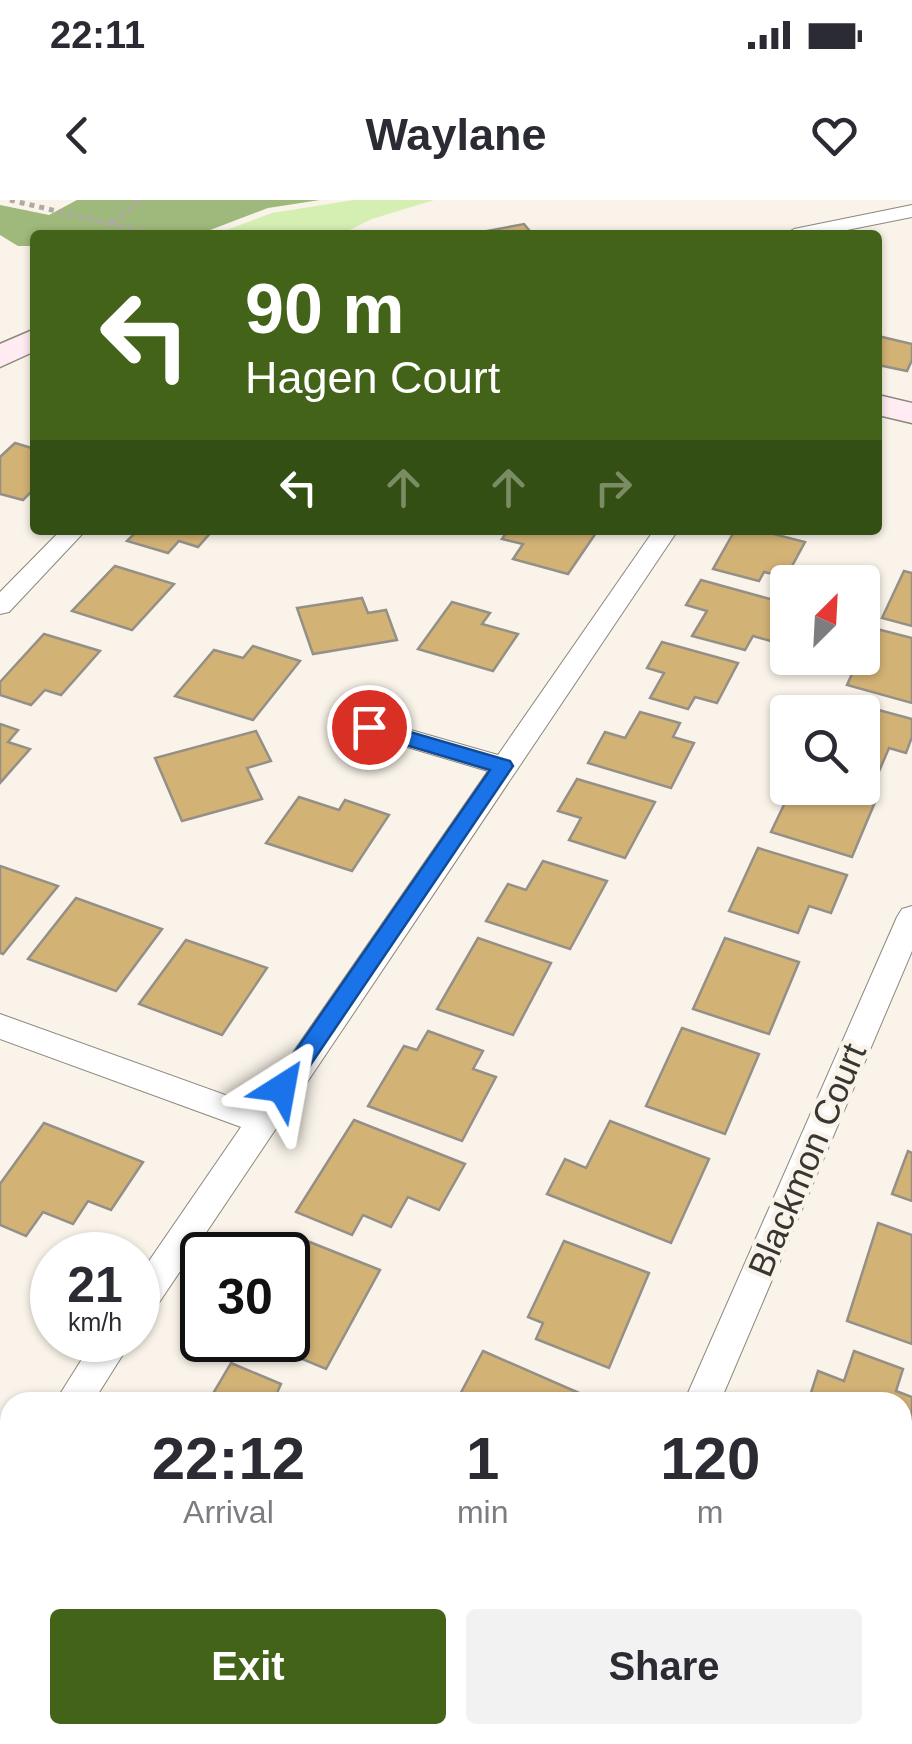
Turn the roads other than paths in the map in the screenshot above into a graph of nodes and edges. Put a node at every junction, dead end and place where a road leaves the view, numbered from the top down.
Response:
1 (912, 212) edge
2 (888, 216) junction
3 (912, 221) edge
4 (819, 230) edge
5 (30, 341) edge
6 (0, 358) edge
7 (882, 407) edge
8 (912, 413) edge
9 (69, 535) edge
10 (663, 535) edge
11 (0, 606) edge
12 (369, 727) dead end
13 (503, 766) junction
14 (912, 917) edge
15 (0, 1026) edge
16 (260, 1121) junction
17 (160, 1272) edge
18 (99, 1362) edge
19 (80, 1392) edge
20 (706, 1392) edge

1 - 2 street
2 - 3 street
2 - 4 street
5 - 6 street
7 - 8 street
9 - 11 street
10 - 13 street
12 - 13 street
13 - 16 street
14 - 20 street, Blackmon Court
15 - 16 street
16 - 17 street
18 - 19 street

